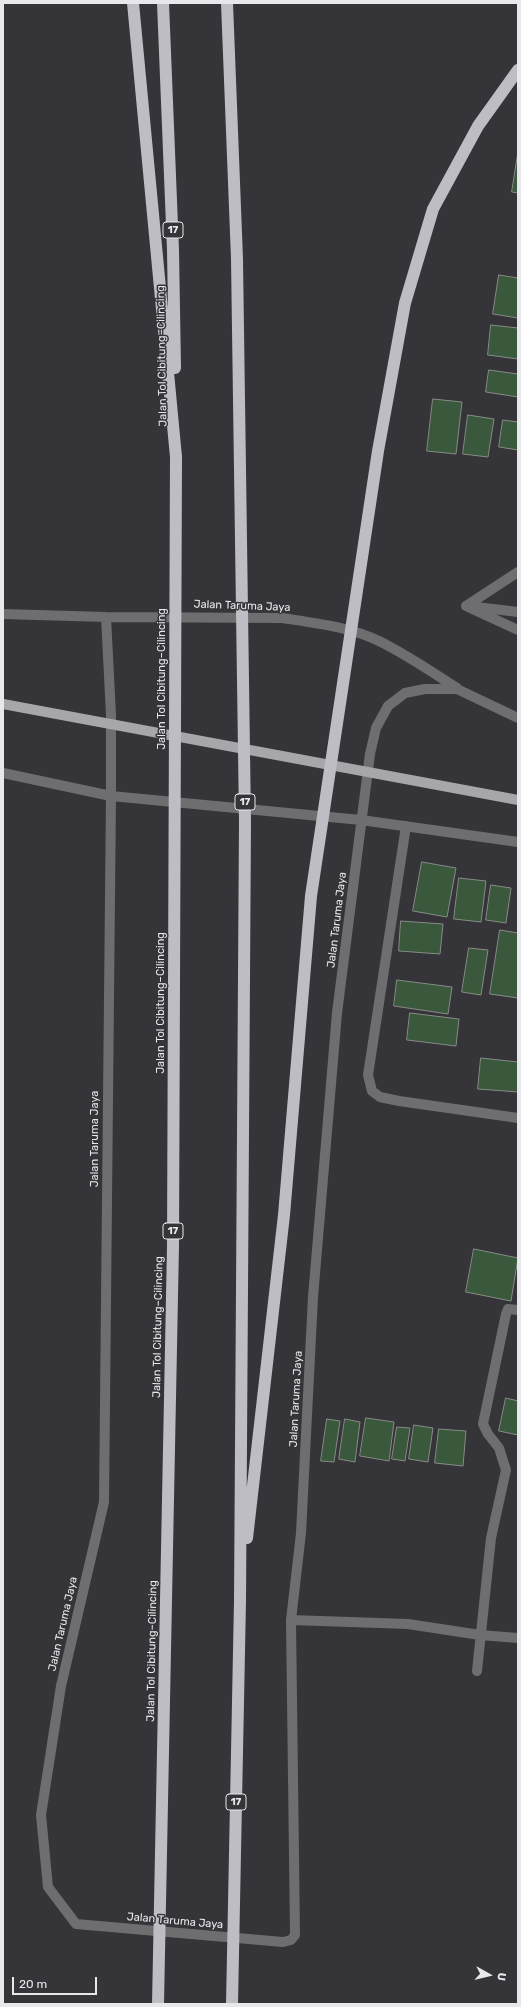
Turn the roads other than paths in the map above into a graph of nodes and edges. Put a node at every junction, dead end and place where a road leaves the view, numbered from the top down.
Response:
1 (133, 3) edge
2 (163, 3) edge
3 (228, 3) edge
4 (518, 70) edge
5 (176, 457) junction
6 (518, 572) edge
7 (466, 606) junction
8 (518, 612) edge
9 (3, 614) edge
10 (106, 617) junction
11 (518, 630) edge
12 (457, 689) junction
13 (3, 704) edge
14 (518, 718) edge
15 (3, 773) edge
16 (111, 796) junction
17 (518, 800) edge
18 (361, 820) junction
19 (406, 826) junction
20 (518, 842) edge
21 (518, 1118) edge
22 (518, 1310) edge
23 (240, 1600) junction
24 (291, 1620) junction
25 (480, 1635) junction
26 (518, 1638) edge
27 (477, 1671) dead end
28 (158, 2004) edge
29 (232, 2004) edge

1 - 5 highway
2 - 5 highway, Jalan Tol Cibitung–Cilincing / 17
3 - 23 highway, 17, bridge
4 - 23 highway, bridge
5 - 28 highway, Jalan Tol Cibitung–Cilincing / 17, bridge
6 - 7 street
7 - 8 street
7 - 11 street
9 - 10 street, Jalan Taruma Jaya
10 - 12 street, Jalan Taruma Jaya
10 - 16 street, Jalan Taruma Jaya
12 - 14 street, Jalan Taruma Jaya
12 - 18 street, Jalan Taruma Jaya
13 - 17 main road, bridge
15 - 16 street
16 - 18 street
16 - 24 street, Jalan Taruma Jaya
18 - 19 street
18 - 24 street, Jalan Taruma Jaya
19 - 20 street
19 - 21 street
22 - 25 street
23 - 29 highway, 17, bridge
24 - 25 street
25 - 26 street
25 - 27 street

